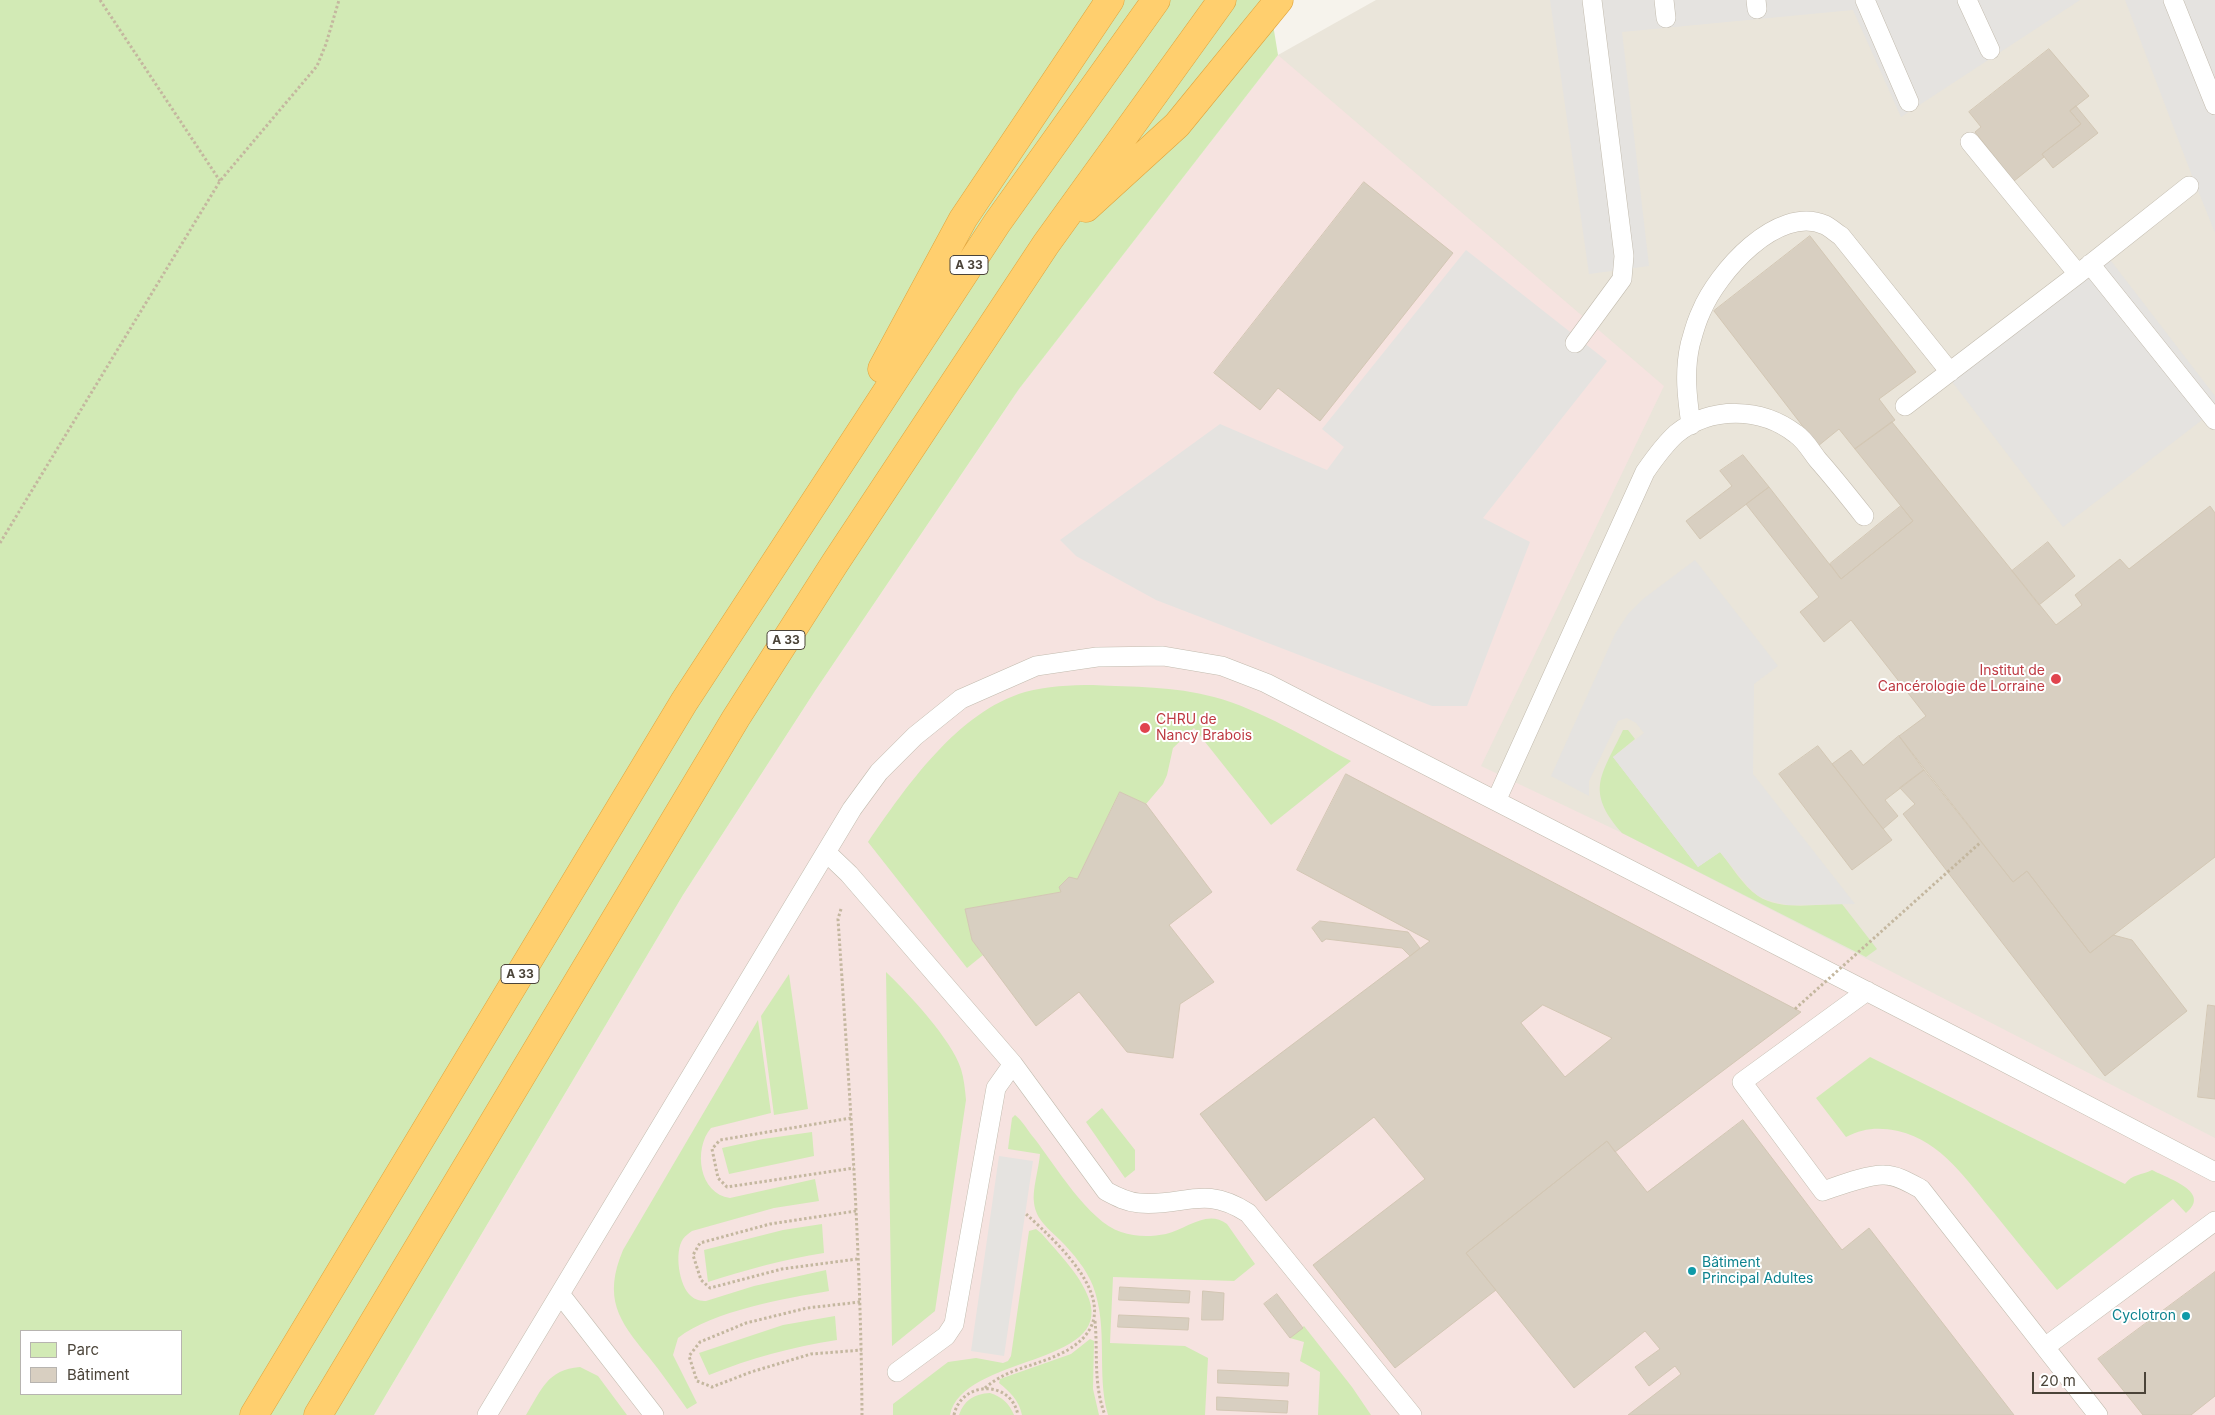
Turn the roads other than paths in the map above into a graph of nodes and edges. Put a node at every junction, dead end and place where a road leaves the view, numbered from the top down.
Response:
1 (1110, 0) edge
2 (1156, 0) edge
3 (1222, 0) edge
4 (1279, 0) edge
5 (1592, 0) edge
6 (1865, 0) edge
7 (1967, 0) edge
8 (2173, 0) edge
9 (1990, 50) dead end
10 (1909, 102) dead end
11 (2215, 105) edge
12 (1970, 142) dead end
13 (2189, 186) dead end
14 (1046, 244) junction
15 (2084, 269) junction
16 (1576, 343) dead end
17 (1950, 372) junction
18 (1905, 406) dead end
19 (2215, 420) edge
20 (1690, 424) junction
21 (1864, 516) dead end
22 (790, 537) junction
23 (1496, 800) junction
24 (826, 853) junction
25 (1867, 991) junction
26 (1013, 1064) junction
27 (2215, 1172) edge
28 (2215, 1221) edge
29 (560, 1294) junction
30 (2045, 1347) junction
31 (897, 1372) dead end
32 (254, 1415) edge
33 (318, 1415) edge
34 (487, 1415) edge
35 (654, 1415) edge
36 (1412, 1415) edge
37 (2098, 1415) edge

1 - 22 highway
2 - 22 highway, A 33
3 - 14 highway, A 33
4 - 14 highway
5 - 16 lane
6 - 10 lane
7 - 9 lane
8 - 11 lane
12 - 15 lane
13 - 15 lane
14 - 33 highway, A 33
15 - 17 lane
15 - 19 lane
17 - 18 lane
17 - 20 lane
20 - 21 lane
20 - 23 lane
22 - 32 highway, A 33
23 - 24 lane
23 - 25 lane
24 - 26 lane
24 - 29 lane
25 - 27 lane
25 - 30 lane
26 - 31 lane
26 - 36 lane
28 - 30 lane
29 - 34 lane
29 - 35 lane
30 - 37 lane

